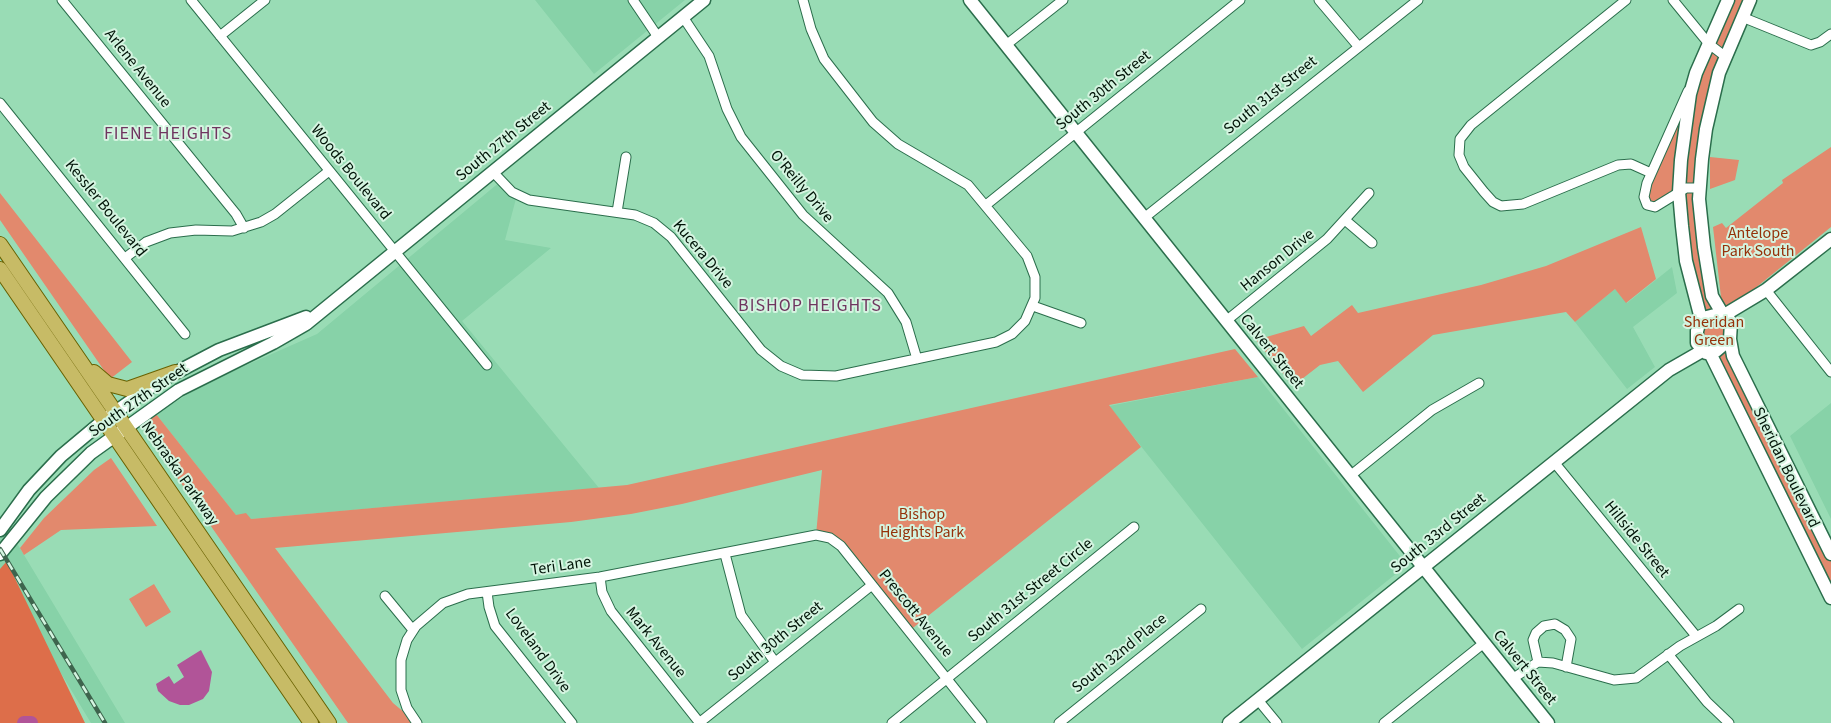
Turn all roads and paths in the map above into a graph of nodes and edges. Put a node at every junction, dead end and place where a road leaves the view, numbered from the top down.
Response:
1 (62, 0) edge
2 (191, 0) edge
3 (265, 0) edge
4 (633, 0) edge
5 (704, 0) edge
6 (803, 0) edge
7 (970, 0) edge
8 (1062, 0) edge
9 (1240, 0) edge
10 (1319, 0) edge
11 (1418, 0) edge
12 (1626, 0) edge
13 (1673, 0) edge
14 (1728, 0) edge
15 (1750, 0) edge
16 (683, 17) junction
17 (1742, 17) junction
18 (1831, 34) edge
19 (220, 36) junction
20 (658, 38) junction
21 (1709, 44) junction
22 (1006, 46) junction
23 (1358, 46) junction
24 (1726, 56) junction
25 (1696, 73) junction
26 (0, 103) edge
27 (1076, 133) junction
28 (626, 157) dead end
29 (329, 171) junction
30 (493, 172) junction
31 (1651, 172) junction
32 (1679, 192) junction
33 (1369, 194) dead end
34 (1699, 195) junction
35 (986, 205) junction
36 (618, 212) junction
37 (1144, 218) junction
38 (1345, 220) junction
39 (244, 228) junction
40 (1831, 239) edge
41 (0, 244) edge
42 (1372, 244) dead end
43 (395, 252) junction
44 (125, 258) junction
45 (0, 269) edge
46 (1766, 290) junction
47 (1033, 306) junction
48 (324, 309) junction
49 (47, 314) junction
50 (1724, 314) junction
51 (1226, 321) junction
52 (1081, 324) dead end
53 (1699, 324) junction
54 (1731, 333) junction
55 (185, 334) dead end
56 (263, 334) junction
57 (1696, 338) junction
58 (1706, 352) junction
59 (250, 355) junction
60 (917, 359) junction
61 (487, 365) dead end
62 (1668, 370) junction
63 (175, 372) junction
64 (1831, 372) edge
65 (1479, 382) dead end
66 (109, 416) junction
67 (120, 432) junction
68 (1554, 462) junction
69 (1350, 476) junction
70 (1134, 527) dead end
71 (0, 530) edge
72 (1820, 533) junction
73 (816, 536) joint
74 (1803, 542) junction
75 (0, 554) edge
76 (725, 554) junction
77 (1831, 554) edge
78 (1423, 567) junction
79 (600, 577) junction
80 (872, 585) junction
81 (487, 592) junction
82 (385, 596) dead end
83 (1831, 598) edge
84 (1200, 609) dead end
85 (1738, 609) dead end
86 (413, 630) junction
87 (1696, 636) junction
88 (1484, 643) junction
89 (1668, 654) junction
90 (775, 662) junction
91 (1538, 662) junction
92 (1566, 667) junction
93 (947, 679) junction
94 (1512, 679) junction
95 (1258, 700) junction
96 (416, 721) edge
97 (311, 723) edge
98 (329, 723) edge
99 (572, 723) edge
100 (699, 723) edge
101 (892, 723) edge
102 (982, 723) edge
103 (1059, 723) edge
104 (1229, 723) edge
105 (1277, 723) edge
106 (1384, 723) edge
107 (1548, 723) edge
108 (1729, 723) edge

1 - 39 street, Arlene Avenue
2 - 19 street, Woods Boulevard
3 - 19 street
4 - 20 street
5 - 16 main road, South 27th Street
6 - 35 street
7 - 22 main road, Calvert Street
8 - 22 street
9 - 27 street, South 30th Street
10 - 23 street
11 - 23 street, South 31st Street
12 - 31 street
13 - 21 street
14 - 21 main road
15 - 17 main road
16 - 20 main road, South 27th Street
16 - 60 street, O'Reilly Drive
17 - 18 street
17 - 24 main road
19 - 29 street, Woods Boulevard
20 - 30 main road, South 27th Street
21 - 24 street
21 - 25 main road
22 - 27 main road, Calvert Street
23 - 37 street, South 31st Street
24 - 34 main road
25 - 31 street
25 - 32 main road
26 - 44 street, Kessler Boulevard
27 - 35 street, South 30th Street
27 - 37 main road, Calvert Street
28 - 36 street
29 - 39 street
29 - 43 street, Woods Boulevard
30 - 36 street, Kucera Drive
30 - 43 main road, South 27th Street
31 - 32 street
32 - 34 street
32 - 53 main road
33 - 38 street, Hanson Drive
34 - 50 main road
35 - 47 street
36 - 60 street, Kucera Drive
37 - 51 main road, Calvert Street
38 - 42 street
38 - 51 street, Hanson Drive
39 - 44 street
40 - 46 main road
41 - 49 main road, Nebraska Parkway
43 - 48 main road, South 27th Street
43 - 61 street, Woods Boulevard
44 - 55 street, Kessler Boulevard
45 - 66 main road, Nebraska Parkway
46 - 50 main road
46 - 54 main road
46 - 64 street
47 - 52 street
47 - 60 street, Kucera Drive
48 - 56 main road, South 27th Street
48 - 59 main road, South 27th Street
49 - 63 main road
49 - 66 main road, Nebraska Parkway
50 - 53 main road
50 - 54 main road
51 - 69 main road, Calvert Street
53 - 57 main road
54 - 58 main road
54 - 72 main road, Sheridan Boulevard
56 - 59 main road
56 - 63 main road, South 27th Street
57 - 58 main road
57 - 62 main road, South 33rd Street
58 - 62 main road, South 33rd Street
58 - 74 main road, Sheridan Boulevard
59 - 67 main road, South 27th Street
62 - 68 main road, South 33rd Street
63 - 66 main road, South 27th Street
65 - 69 street
66 - 67 main road, Nebraska Parkway
66 - 71 main road, South 27th Street
67 - 75 main road, South 27th Street
67 - 97 main road, Nebraska Parkway
67 - 98 main road, Nebraska Parkway
68 - 78 main road, South 33rd Street
68 - 87 street, Hillside Street
69 - 78 main road, Calvert Street
70 - 93 street, South 31st Street Circle
72 - 74 main road
72 - 77 main road, Sheridan Boulevard
73 - 76 street, Teri Lane
73 - 80 street, Prescott Avenue
74 - 83 main road, Sheridan Boulevard
76 - 79 street, Teri Lane
76 - 90 street
78 - 88 main road, Calvert Street
78 - 95 main road, South 33rd Street
79 - 81 street, Teri Lane
79 - 100 street, Mark Avenue
80 - 90 street, South 30th Street
80 - 93 street, Prescott Avenue
81 - 86 street, Teri Lane
81 - 99 street, Loveland Drive
82 - 86 street
84 - 103 street, South 32nd Place
85 - 87 street
86 - 96 street, Teri Lane
87 - 89 street
88 - 94 main road, Calvert Street
88 - 106 street
89 - 92 street
89 - 108 street
90 - 100 street, South 30th Street
91 - 92 street
91 - 92 street
91 - 94 street
93 - 101 street
93 - 102 street, Prescott Avenue
94 - 107 main road, Calvert Street
95 - 104 main road, South 33rd Street
95 - 105 street

